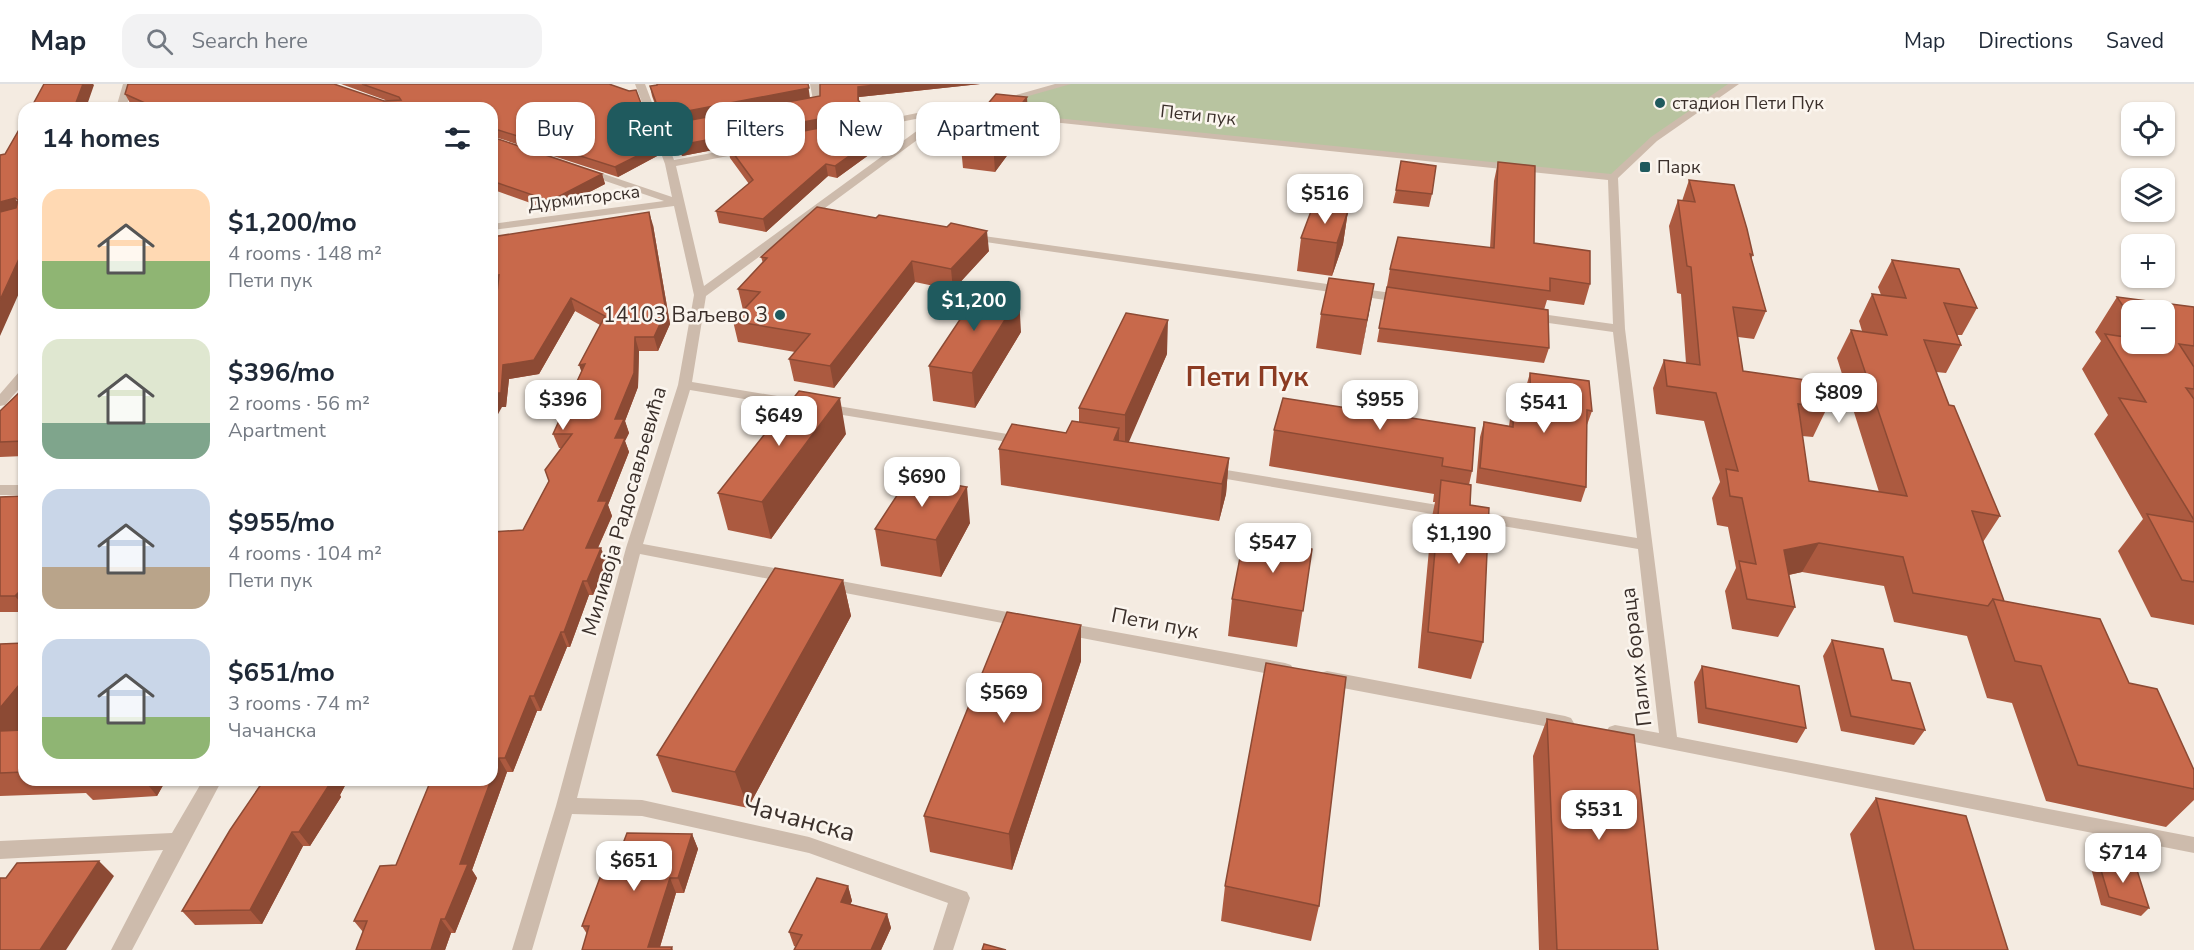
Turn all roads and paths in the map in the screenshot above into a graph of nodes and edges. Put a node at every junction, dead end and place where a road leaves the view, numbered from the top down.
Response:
1 (128, 84) edge
2 (815, 84) edge
3 (1066, 84) edge
4 (1734, 84) edge
5 (638, 86) edge
6 (123, 102) edge
7 (645, 102) edge
8 (996, 102) edge
9 (805, 104) edge
10 (1060, 120) edge
11 (916, 137) edge
12 (667, 156) edge
13 (712, 156) edge
14 (670, 164) junction
15 (570, 166) edge
16 (1613, 177) junction
17 (680, 202) junction
18 (498, 226) edge
19 (966, 236) edge
20 (700, 295) junction
21 (1423, 302) edge
22 (1515, 315) edge
23 (1619, 329) junction
24 (18, 382) edge
25 (685, 385) junction
26 (0, 402) edge
27 (1044, 445) edge
28 (1195, 470) edge
29 (0, 490) edge
30 (18, 490) edge
31 (1646, 544) junction
32 (634, 548) junction
33 (1669, 742) junction
34 (209, 786) edge
35 (565, 806) junction
36 (177, 841) junction
37 (2194, 845) edge
38 (0, 850) edge
39 (122, 950) edge
40 (522, 950) edge
41 (943, 950) edge

1 - 6 street
2 - 9 street
3 - 8 street
4 - 16 street
5 - 7 street, Миливоја Радосављевића
10 - 16 street, Пети пук
11 - 20 street
12 - 14 street, Миливоја Радосављевића
13 - 14 street
14 - 17 street, Миливоја Радосављевића
15 - 17 street
16 - 23 street, Палих бораца
17 - 18 street, Дурмиторска
17 - 20 street, Миливоја Радосављевића
19 - 21 street
20 - 25 street, Миливоја Радосављевића
22 - 23 street
23 - 31 street, Палих бораца
24 - 26 street
25 - 27 street
25 - 32 street, Миливоја Радосављевића
28 - 31 street
29 - 30 street
31 - 33 street, Палих бораца
32 - 33 street, Пети пук
32 - 35 street, Миливоја Радосављевића
33 - 37 street, Палих бораца
34 - 36 street
35 - 40 street, Миливоја Радосављевића
35 - 41 street, Чачанска
36 - 38 street
36 - 39 street

